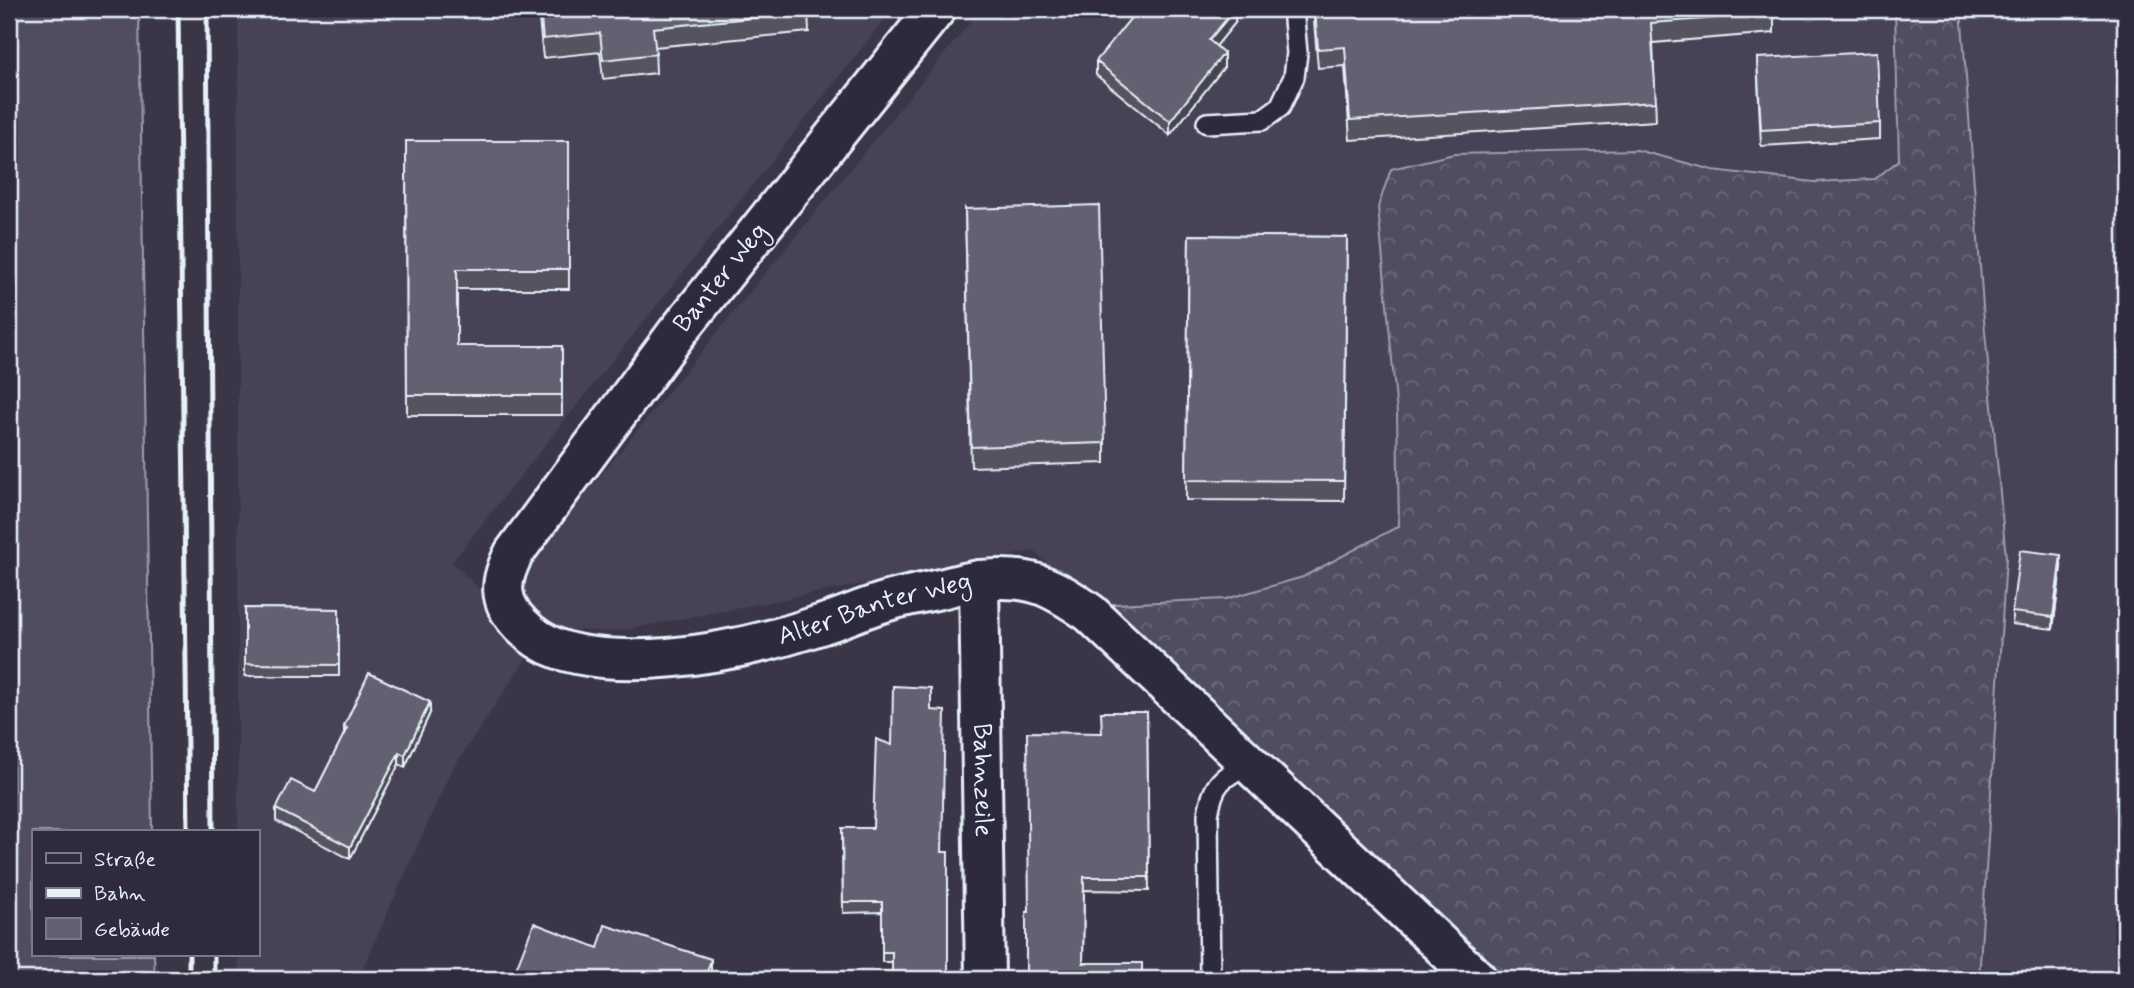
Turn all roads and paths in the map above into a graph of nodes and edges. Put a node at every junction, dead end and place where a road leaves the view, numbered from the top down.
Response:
1 (936, 9) edge
2 (1293, 9) edge
3 (1207, 123) dead end
4 (513, 553) joint
5 (979, 580) junction
6 (1251, 763) junction
7 (985, 979) edge
8 (1210, 979) edge
9 (1477, 979) edge

1 - 4 street, Banter Weg
2 - 3 lane
4 - 5 street, Alter Banter Weg
5 - 6 street, Alter Banter Weg
5 - 7 street, Bahnzeile
6 - 8 lane
6 - 9 street, Alter Banter Weg

